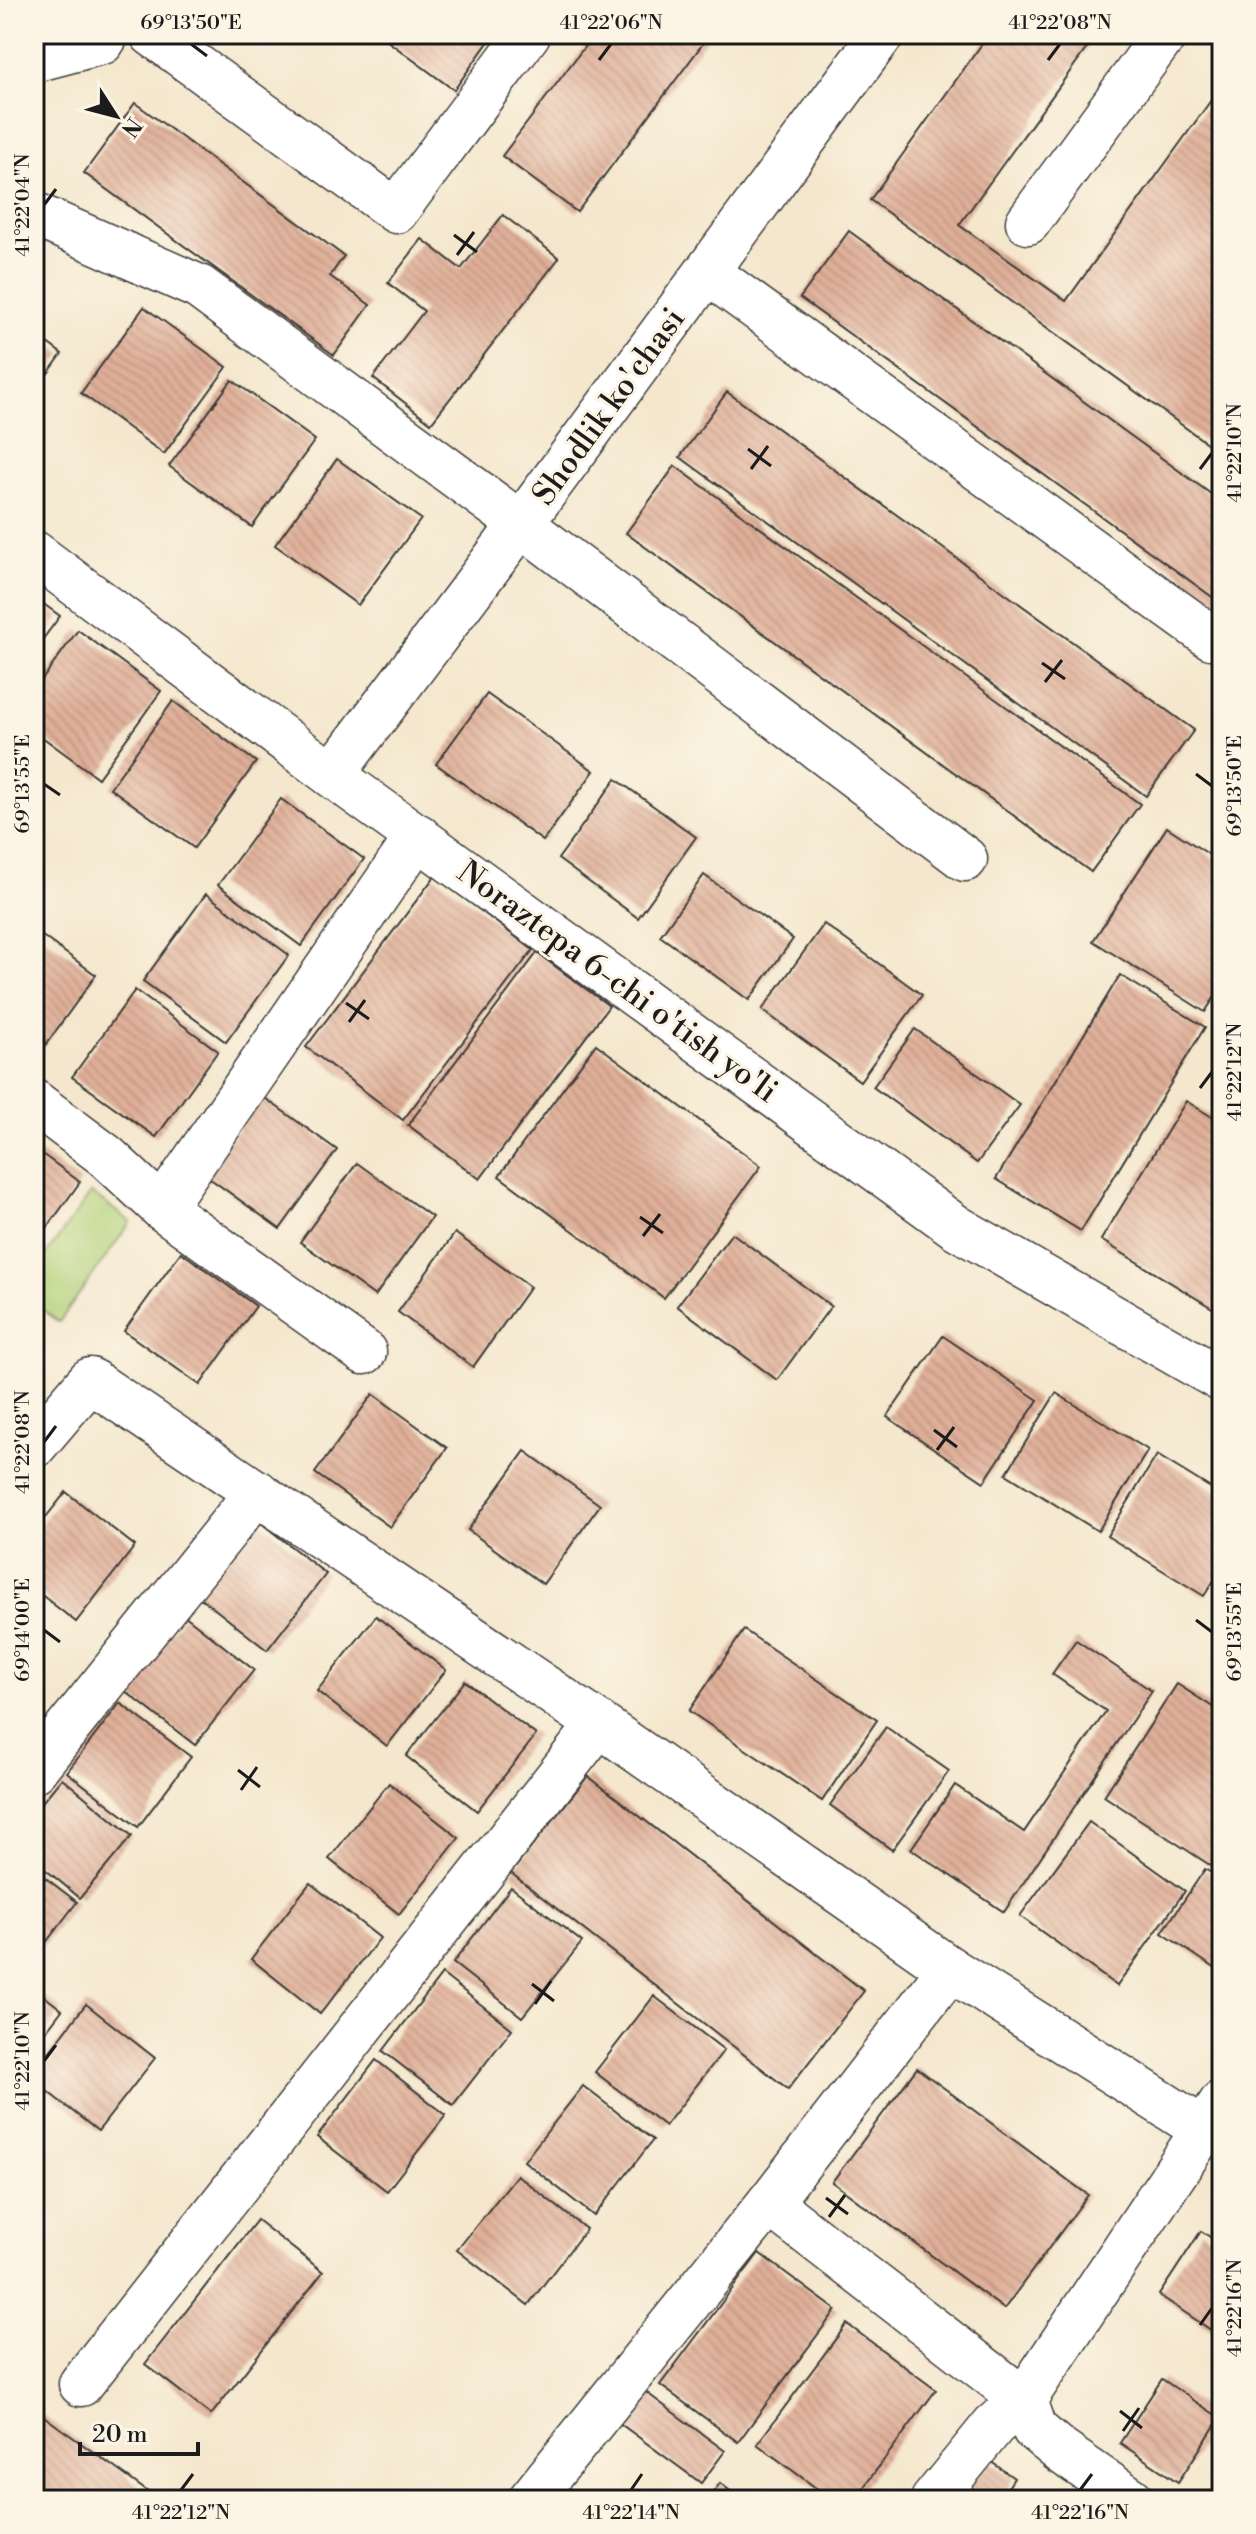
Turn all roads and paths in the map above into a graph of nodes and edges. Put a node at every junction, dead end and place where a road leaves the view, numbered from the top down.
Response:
1 (107, 34) edge
2 (152, 34) edge
3 (528, 34) edge
4 (882, 34) edge
5 (1165, 34) edge
6 (34, 60) edge
7 (34, 214) edge
8 (1028, 222) dead end
9 (707, 272) junction
10 (521, 524) junction
11 (34, 553) edge
12 (1211, 637) dead end
13 (332, 775) junction
14 (418, 836) junction
15 (965, 859) dead end
16 (34, 1102) edge
17 (162, 1208) junction
18 (364, 1352) dead end
19 (1222, 1380) edge
20 (34, 1446) edge
21 (257, 1492) junction
22 (599, 1724) junction
23 (34, 1770) edge
24 (950, 1969) junction
25 (1216, 2116) edge
26 (769, 2203) junction
27 (81, 2384) dead end
28 (1024, 2400) junction
29 (530, 2500) edge
30 (933, 2500) edge
31 (1132, 2500) edge

1 - 6 street
2 - 3 street
4 - 9 street, Shodlik ko'chasi
5 - 8 street
7 - 10 street
9 - 10 street, Shodlik ko'chasi
9 - 12 street
10 - 13 street, Shodlik ko'chasi
10 - 15 street
11 - 13 street, Noraztepa 6-chi o'tish yo'li
13 - 14 street, Noraztepa 6-chi o'tish yo'li
14 - 17 street
14 - 19 street, Noraztepa 6-chi o'tish yo'li
16 - 17 street
17 - 18 street
20 - 21 street
21 - 22 street
21 - 23 street
22 - 24 street
22 - 27 street
24 - 25 street
24 - 26 street
25 - 28 street
26 - 28 street
26 - 29 street
28 - 30 street
28 - 31 street

